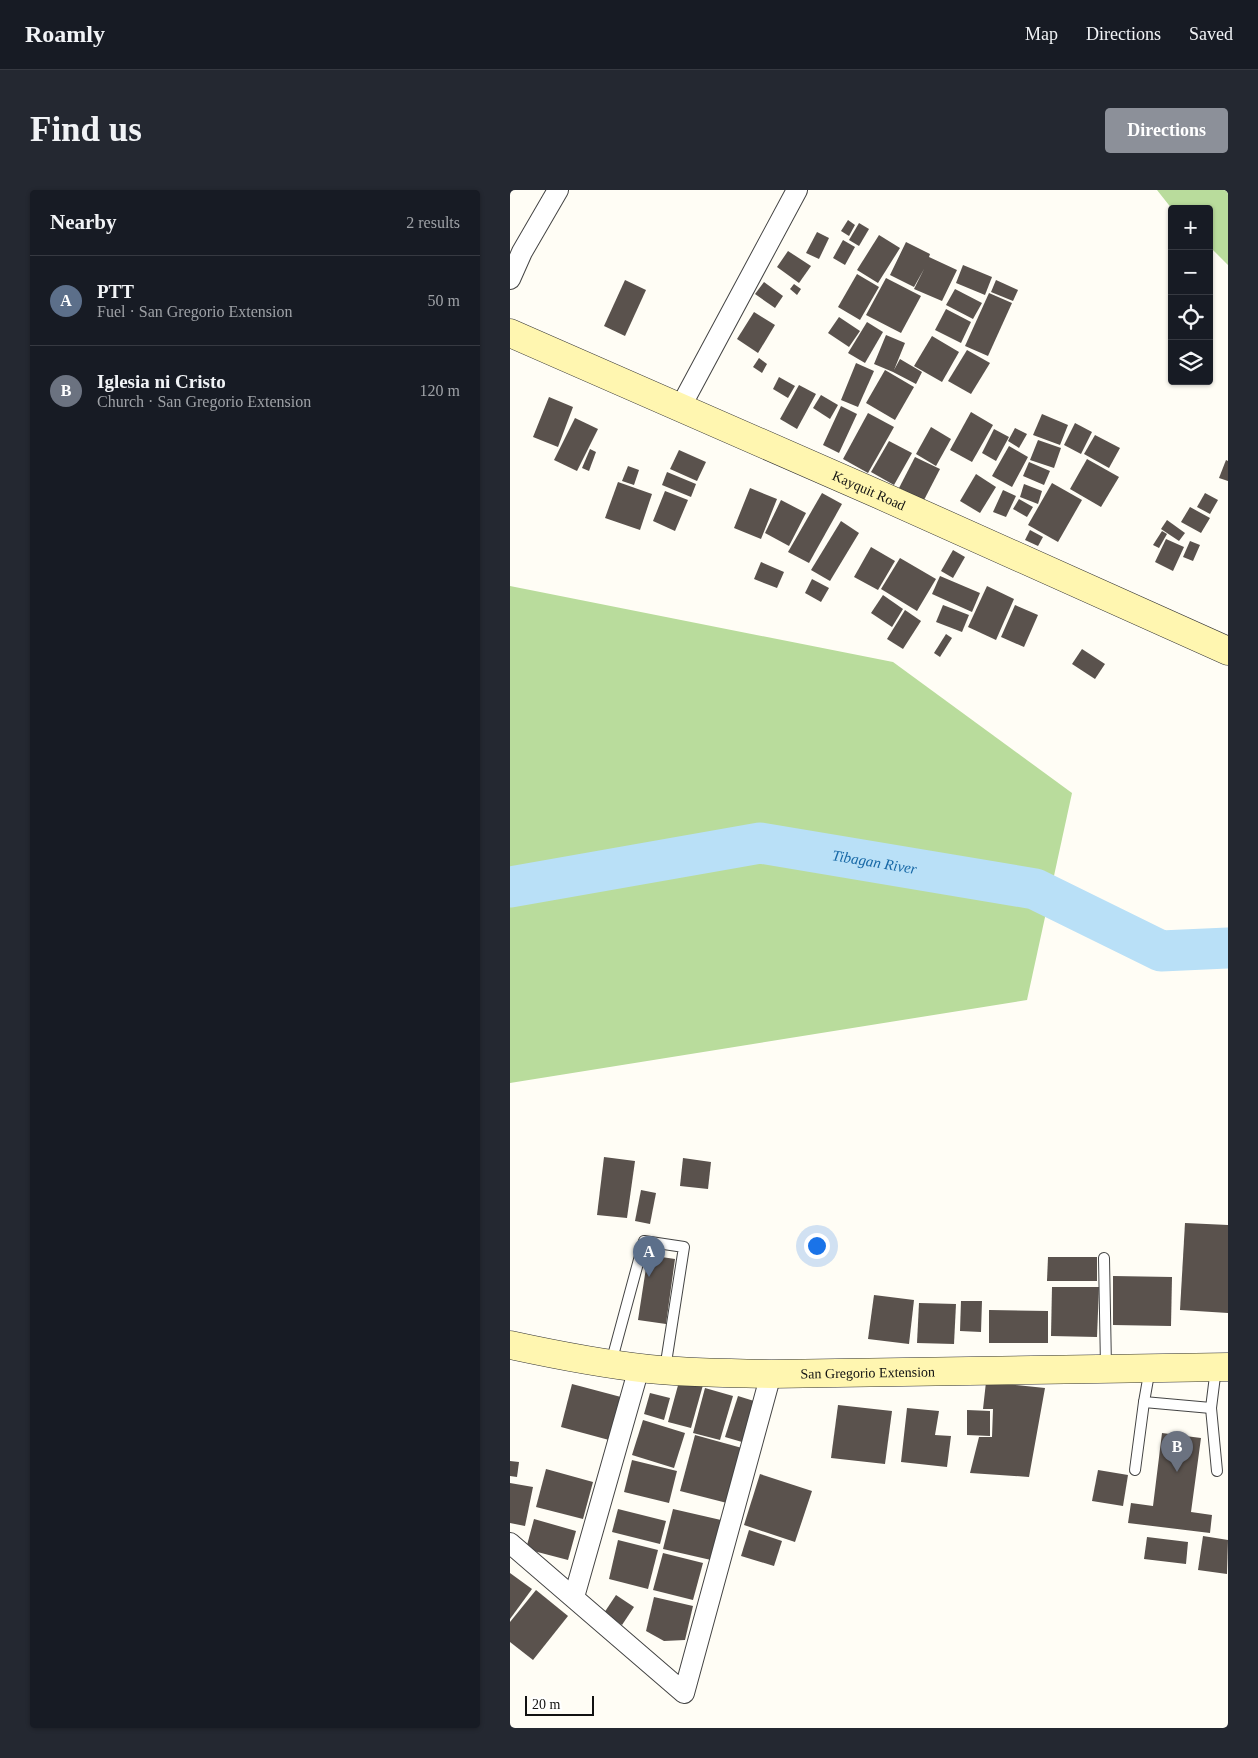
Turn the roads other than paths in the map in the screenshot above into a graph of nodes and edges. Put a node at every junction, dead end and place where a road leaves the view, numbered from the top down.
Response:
1 (558, 190) edge
2 (797, 190) edge
3 (510, 279) edge
4 (510, 333) edge
5 (681, 406) junction
6 (1228, 651) edge
7 (1104, 1258) dead end
8 (510, 1345) edge
9 (611, 1364) junction
10 (1222, 1367) edge
11 (1106, 1368) junction
12 (1150, 1368) junction
13 (652, 1369) junction
14 (771, 1374) junction
15 (1144, 1402) junction
16 (1211, 1408) junction
17 (1135, 1470) dead end
18 (1217, 1471) dead end
19 (510, 1543) edge
20 (574, 1597) junction

1 - 3 street
2 - 5 street
4 - 5 street, Kayquit Road
5 - 6 street, Kayquit Road
7 - 11 lane
8 - 9 street, San Gregorio Extension
9 - 13 street, San Gregorio Extension
9 - 13 lane
10 - 12 street, San Gregorio Extension
10 - 16 lane
11 - 12 street, San Gregorio Extension
11 - 14 street, San Gregorio Extension
12 - 15 lane
13 - 14 street, San Gregorio Extension
13 - 20 street
14 - 20 street
15 - 16 lane
15 - 17 lane
16 - 18 lane
19 - 20 street

